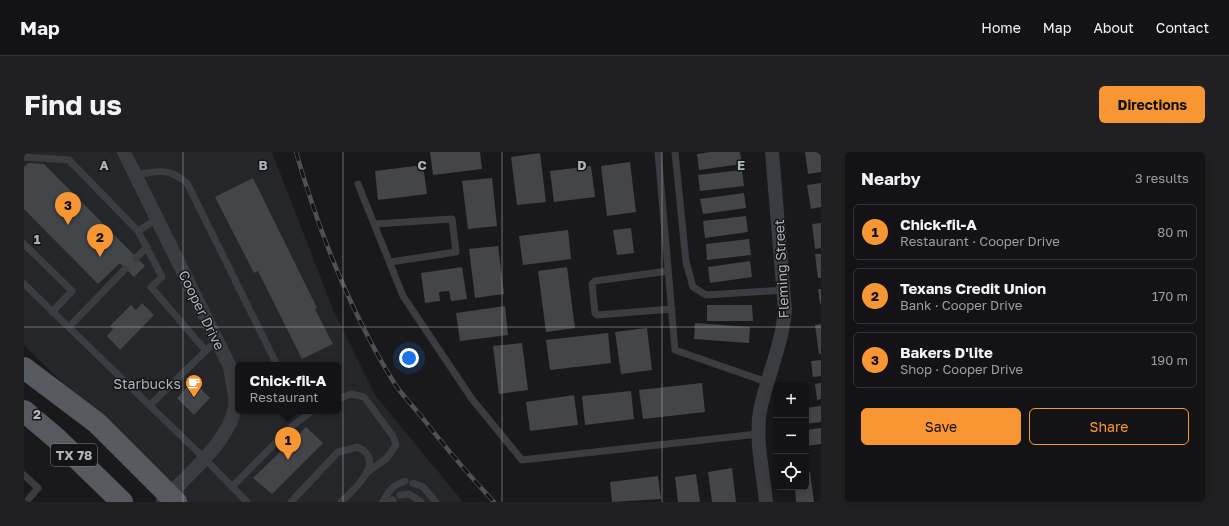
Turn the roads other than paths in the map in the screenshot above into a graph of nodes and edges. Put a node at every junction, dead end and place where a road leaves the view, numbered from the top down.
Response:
1 (124, 152) edge
2 (658, 152) edge
3 (675, 152) edge
4 (772, 152) edge
5 (24, 157) edge
6 (136, 176) junction
7 (358, 184) dead end
8 (157, 219) junction
9 (375, 224) junction
10 (138, 231) junction
11 (24, 244) edge
12 (146, 247) junction
13 (136, 258) dead end
14 (390, 262) junction
15 (126, 269) dead end
16 (668, 271) junction
17 (24, 284) edge
18 (784, 290) junction
19 (672, 309) junction
20 (52, 312) junction
21 (69, 327) junction
22 (217, 340) junction
23 (206, 351) junction
24 (276, 362) edge
25 (24, 368) edge
26 (767, 382) junction
27 (235, 397) edge
28 (341, 398) edge
29 (150, 406) junction
30 (235, 406) edge
31 (24, 411) edge
32 (308, 414) edge
33 (758, 434) junction
34 (204, 458) junction
35 (367, 472) junction
36 (24, 475) edge
37 (405, 481) dead end
38 (413, 483) dead end
39 (232, 487) junction
40 (400, 495) dead end
41 (169, 500) edge
42 (393, 500) dead end
43 (26, 502) edge
44 (122, 502) edge
45 (247, 502) edge
46 (290, 502) edge
47 (341, 502) edge
48 (383, 502) edge
49 (421, 502) edge
50 (436, 502) edge
51 (766, 502) edge

1 - 6 street, Cooper Drive
2 - 16 lane
3 - 18 lane
4 - 18 street, Fleming Street
5 - 10 lane
6 - 8 street, Cooper Drive
6 - 24 lane
7 - 9 lane
8 - 10 lane
8 - 22 street, Cooper Drive
9 - 14 lane
9 - 14 lane
10 - 12 lane
11 - 20 lane
12 - 13 lane
12 - 23 lane
14 - 33 lane
15 - 21 lane
16 - 19 lane
16 - 19 lane
17 - 20 lane
18 - 26 street, Fleming Street
19 - 26 lane
20 - 21 lane
21 - 29 lane
22 - 23 lane
22 - 27 street, Cooper Drive
23 - 29 lane
25 - 41 main road, TX 78
26 - 33 street, Fleming Street
28 - 35 lane
29 - 34 lane
30 - 34 street, Cooper Drive
31 - 44 main road, TX 78
32 - 39 lane
33 - 51 street, Fleming Street
34 - 39 lane
34 - 41 street, Cooper Drive
35 - 46 lane
35 - 47 lane
36 - 43 lane
37 - 48 lane
38 - 50 lane
39 - 45 lane
40 - 49 lane
42 - 48 lane

